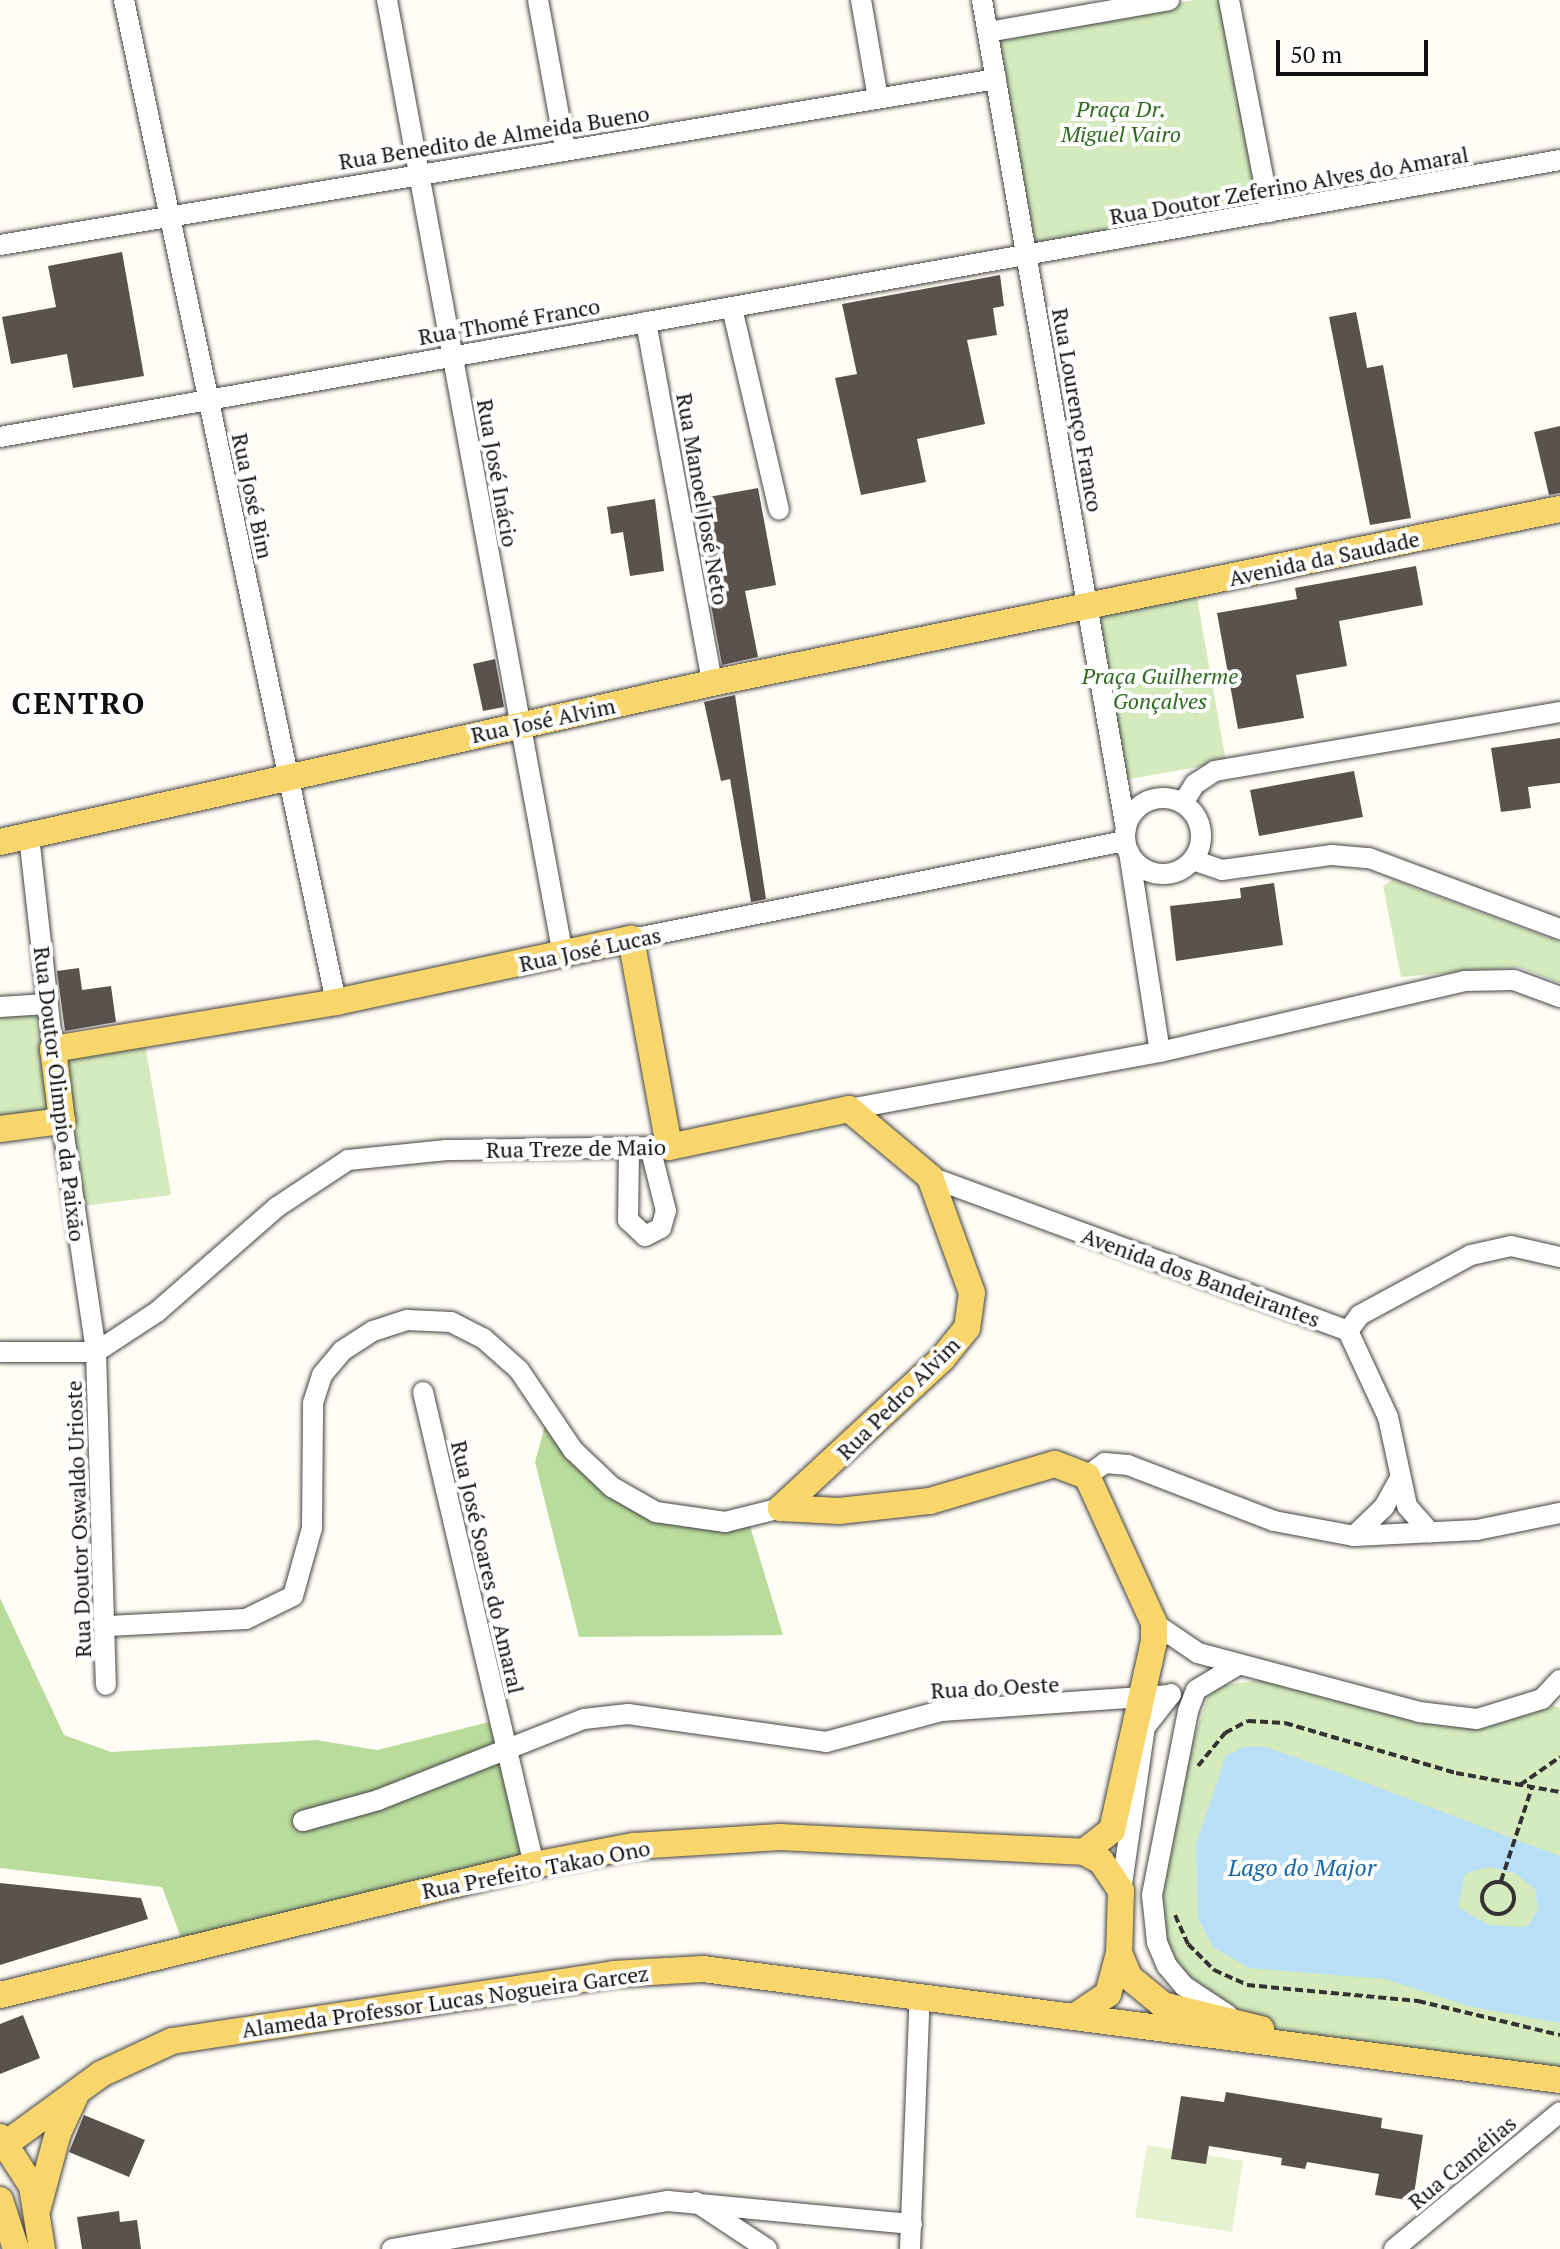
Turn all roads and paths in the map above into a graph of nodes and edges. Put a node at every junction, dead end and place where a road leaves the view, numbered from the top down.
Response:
1 (124, 0) edge
2 (387, 0) edge
3 (538, 0) edge
4 (861, 0) edge
5 (982, 0) edge
6 (1169, 0) edge
7 (1229, 0) edge
8 (988, 32) junction
9 (996, 79) junction
10 (878, 98) junction
11 (565, 149) junction
12 (1560, 160) edge
13 (419, 173) junction
14 (1270, 212) junction
15 (169, 216) junction
16 (0, 245) edge
17 (1027, 256) junction
18 (732, 308) junction
19 (646, 322) junction
20 (452, 354) junction
21 (208, 400) junction
22 (0, 437) edge
23 (1560, 509) edge
24 (779, 510) dead end
25 (1087, 608) junction
26 (712, 683) junction
27 (1560, 712) edge
28 (521, 725) junction
29 (288, 777) junction
30 (1183, 803) junction
31 (29, 836) junction
32 (1127, 840) junction
33 (0, 842) edge
34 (1193, 860) junction
35 (1171, 873) junction
36 (1140, 921) junction
37 (1560, 929) edge
38 (631, 939) junction
39 (563, 955) junction
40 (1560, 997) edge
41 (336, 1002) junction
42 (47, 1004) junction
43 (0, 1007) edge
44 (53, 1049) junction
45 (1160, 1052) junction
46 (849, 1109) junction
47 (62, 1121) junction
48 (0, 1129) edge
49 (660, 1149) junction
50 (629, 1151) junction
51 (930, 1177) junction
52 (1560, 1257) edge
53 (1348, 1331) junction
54 (0, 1352) edge
55 (96, 1352) junction
56 (423, 1392) dead end
57 (1087, 1476) junction
58 (1400, 1478) junction
59 (781, 1508) junction
60 (1554, 1517) edge
61 (1430, 1532) junction
62 (1354, 1536) junction
63 (1154, 1623) junction
64 (108, 1626) junction
65 (1238, 1665) junction
66 (1216, 1673) junction
67 (1560, 1680) edge
68 (106, 1685) dead end
69 (1170, 1695) junction
70 (1138, 1700) junction
71 (507, 1753) junction
72 (1193, 1754) dead end
73 (1560, 1757) edge
74 (1190, 1769) dead end
75 (1195, 1779) dead end
76 (1520, 1785) junction
77 (1532, 1787) junction
78 (1560, 1792) edge
79 (303, 1821) dead end
80 (1084, 1852) junction
81 (534, 1865) junction
82 (1501, 1881) junction
83 (1121, 1891) junction
84 (1167, 1920) dead end
85 (1119, 1953) junction
86 (920, 1994) junction
87 (0, 1995) edge
88 (1074, 2017) junction
89 (1249, 2025) junction
90 (1560, 2035) edge
91 (1295, 2041) junction
92 (1560, 2080) edge
93 (79, 2090) junction
94 (1560, 2112) edge
95 (2, 2143) edge
96 (0, 2200) edge
97 (693, 2200) junction
98 (38, 2207) junction
99 (912, 2224) junction
100 (16, 2249) edge
101 (42, 2249) edge
102 (392, 2249) edge
103 (767, 2249) edge
104 (910, 2249) edge
105 (1394, 2249) edge

1 - 15 street, Rua José Bim
2 - 13 street, Rua José Inácio
3 - 11 street
4 - 10 street
5 - 8 street, Rua Lourenço Franco
6 - 8 street
7 - 14 street
8 - 9 street, Rua Lourenço Franco
9 - 10 street, Rua Benedito de Almeida Bueno
9 - 17 street, Rua Lourenço Franco
10 - 11 street, Rua Benedito de Almeida Bueno
11 - 13 street, Rua Benedito de Almeida Bueno
12 - 14 street, Rua Doutor Zeferino Alves do Amaral
13 - 15 street, Rua Benedito de Almeida Bueno
13 - 20 street, Rua José Inácio
14 - 17 street, Rua Doutor Zeferino Alves do Amaral
15 - 16 street, Rua Benedito de Almeida Bueno
15 - 21 street, Rua José Bim
17 - 18 street, Rua Thomé Franco
17 - 25 street, Rua Lourenço Franco
18 - 19 street, Rua Thomé Franco
18 - 24 street
19 - 20 street, Rua Thomé Franco
19 - 26 street, Rua Manoel José Neto
20 - 21 street, Rua Thomé Franco
20 - 28 street, Rua José Inácio
21 - 22 street, Rua Thomé Franco
21 - 29 street, Rua José Bim
23 - 25 main road, Avenida da Saudade
25 - 26 main road, Rua José Alvim
25 - 32 street, Rua Lourenço Franco
26 - 28 main road, Rua José Alvim
27 - 30 street
28 - 29 main road, Rua José Alvim
28 - 39 street, Rua José Inácio
29 - 31 main road, Rua José Alvim
29 - 41 street, Rua José Bim
30 - 32 street
30 - 34 street
31 - 33 main road, Rua José Alvim
31 - 42 street, Rua Doutor Olimpio da Paixão
32 - 35 street
32 - 36 street, Rua Lourenço Franco
32 - 38 street, Rua José Lucas
34 - 35 street
34 - 37 street
35 - 36 street
36 - 45 street, Rua Lourenço Franco
38 - 39 main road, Rua José Lucas
38 - 49 main road
39 - 41 main road, Rua José Lucas
40 - 45 street, Rua Treze de Maio
41 - 44 main road, Rua José Lucas
42 - 43 street
42 - 44 street, Rua Doutor Olimpio da Paixão
44 - 47 main road, Rua Doutor Olimpio da Paixão
45 - 46 street, Rua Treze de Maio
46 - 49 main road, Rua Treze de Maio
46 - 51 main road, Avenida dos Bandeirantes
47 - 48 main road
47 - 55 street, Rua Doutor Olimpio da Paixão
49 - 50 street, Rua Treze de Maio
49 - 50 street
50 - 55 street, Rua Treze de Maio
51 - 53 street, Avenida dos Bandeirantes
51 - 59 main road, Rua Pedro Alvim
52 - 53 street, Avenida dos Bandeirantes
53 - 58 street
54 - 55 street
55 - 64 street, Rua Doutor Oswaldo Urioste
56 - 71 street, Rua José Soares do Amaral
57 - 59 main road
57 - 62 street
57 - 63 main road
58 - 61 street
58 - 62 street
59 - 64 street
60 - 61 street
61 - 62 street
63 - 65 street
63 - 70 main road
64 - 68 street, Rua Doutor Oswaldo Urioste
65 - 66 street
65 - 67 street
66 - 69 street
66 - 89 street
69 - 70 street, Rua do Oeste
69 - 83 street
70 - 71 street, Rua do Oeste
70 - 80 main road
71 - 79 street
71 - 81 street, Rua José Soares do Amaral
72 - 74 path
73 - 76 path
75 - 76 path
76 - 77 path
77 - 78 path
77 - 82 path
80 - 81 main road, Rua Prefeito Takao Ono
80 - 83 main road
81 - 87 main road, Rua Prefeito Takao Ono
82 - 82 path
83 - 85 main road
84 - 90 path
85 - 88 main road
85 - 89 main road, Alameda Professor Lucas Nogueira Garcez
86 - 88 main road, Alameda Professor Lucas Nogueira Garcez
86 - 93 main road, Alameda Professor Lucas Nogueira Garcez
86 - 99 street
88 - 91 main road, Alameda Professor Lucas Nogueira Garcez
89 - 91 main road, Alameda Professor Lucas Nogueira Garcez
91 - 92 main road, Alameda Professor Lucas Nogueira Garcez
93 - 95 main road, Alameda Professor Lucas Nogueira Garcez
93 - 98 main road
94 - 105 street, Rua Camélias
95 - 98 main road, Alameda Professor Lucas Nogueira Garcez
96 - 100 main road
97 - 99 street
97 - 102 street
97 - 103 street
98 - 101 main road, Alameda Professor Lucas Nogueira Garcez
99 - 104 street

